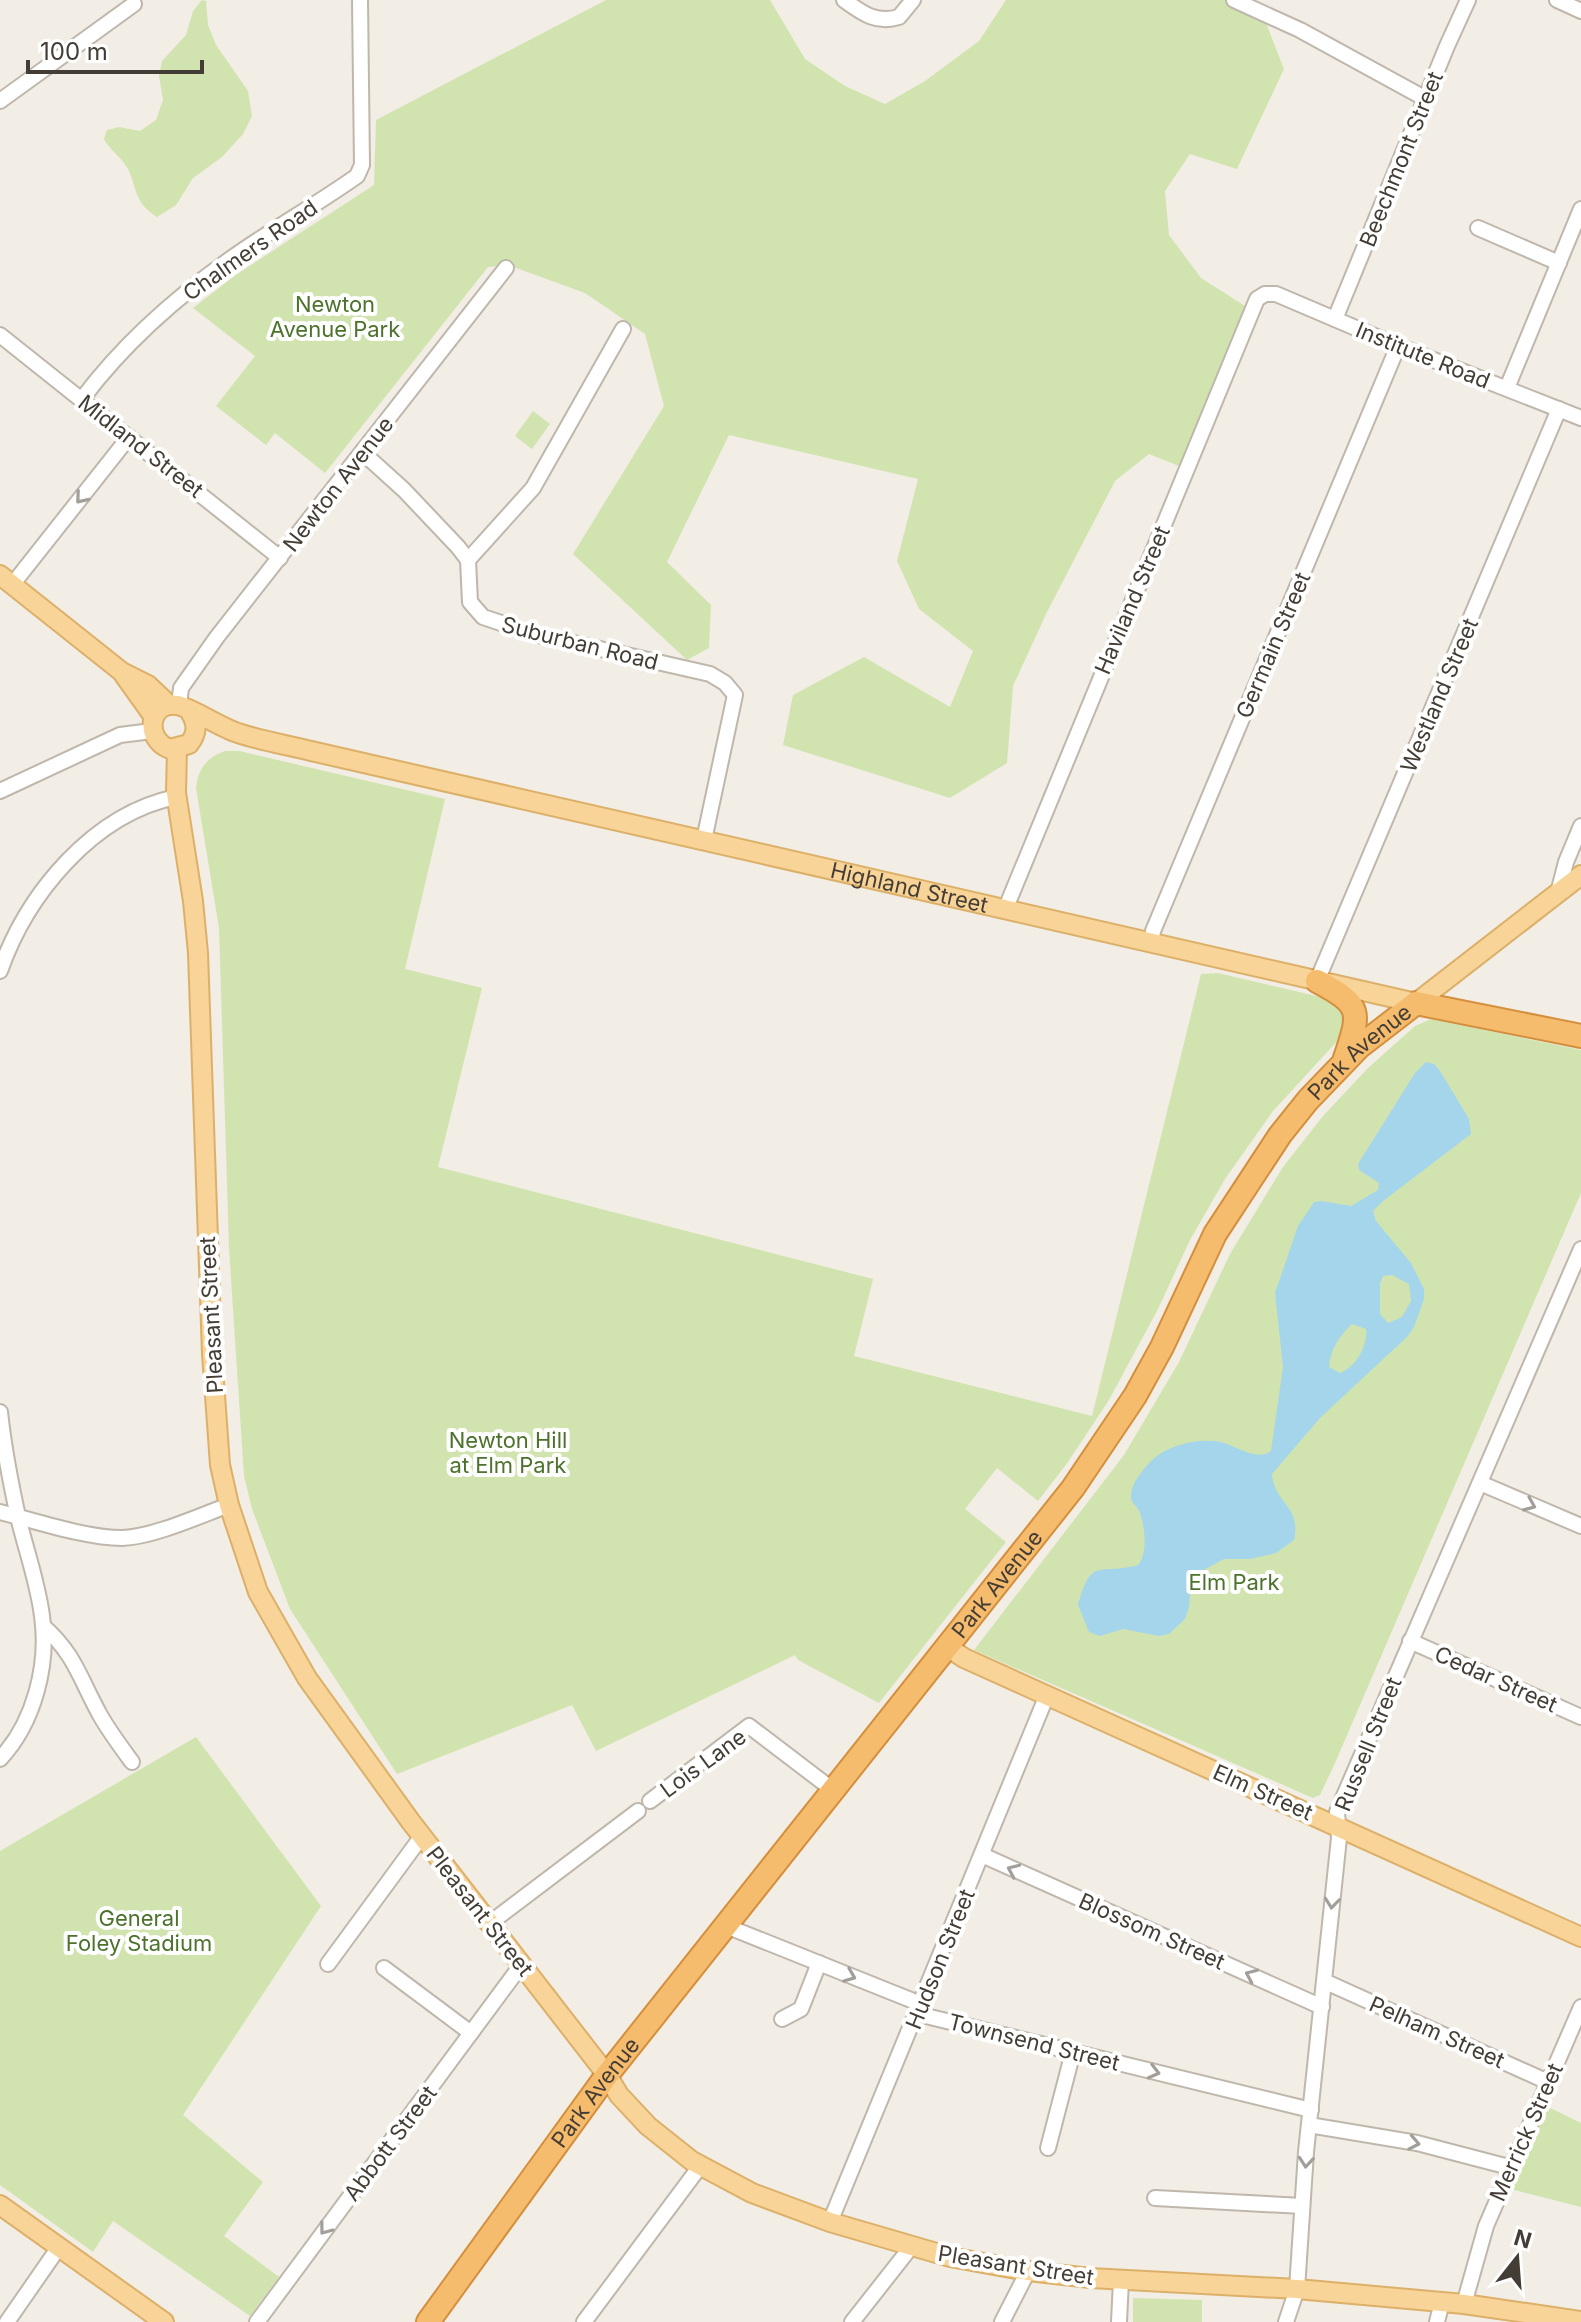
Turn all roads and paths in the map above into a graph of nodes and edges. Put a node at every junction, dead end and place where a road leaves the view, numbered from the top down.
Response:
1 (360, 0) edge
2 (844, 0) edge
3 (913, 0) edge
4 (1234, 0) edge
5 (1468, 0) edge
6 (1557, 0) edge
7 (134, 4) dead end
8 (1581, 11) edge
9 (1426, 99) junction
10 (0, 101) edge
11 (1581, 209) edge
12 (1478, 228) dead end
13 (1559, 263) junction
14 (506, 268) dead end
15 (1265, 294) joint
16 (1335, 319) junction
17 (623, 329) dead end
18 (0, 335) edge
19 (1398, 346) junction
20 (1507, 388) junction
21 (82, 399) junction
22 (1559, 409) junction
23 (1581, 418) edge
24 (129, 437) junction
25 (362, 452) junction
26 (280, 558) junction
27 (468, 560) junction
28 (6, 580) edge
29 (169, 714) junction
30 (238, 733) junction
31 (185, 744) junction
32 (0, 791) edge
33 (176, 797) junction
34 (1581, 826) edge
35 (704, 840) junction
36 (1581, 875) edge
37 (1558, 893) junction
38 (1005, 910) junction
39 (1151, 944) junction
40 (1, 967) edge
41 (1317, 981) junction
42 (1416, 1003) junction
43 (1581, 1036) edge
44 (1343, 1063) junction
45 (1581, 1249) edge
46 (0, 1412) edge
47 (1480, 1483) junction
48 (229, 1505) junction
49 (0, 1512) edge
50 (18, 1517) junction
51 (1581, 1526) edge
52 (43, 1626) junction
53 (1410, 1641) junction
54 (946, 1646) junction
55 (1047, 1695) junction
56 (1581, 1717) edge
57 (0, 1759) edge
58 (132, 1762) dead end
59 (833, 1790) junction
60 (1338, 1826) junction
61 (422, 1836) junction
62 (982, 1855) junction
63 (490, 1923) junction
64 (726, 1926) junction
65 (1581, 1937) edge
66 (819, 1963) junction
67 (328, 1964) dead end
68 (522, 1964) junction
69 (384, 1968) dead end
70 (1326, 1982) junction
71 (921, 2006) junction
72 (1322, 2007) junction
73 (1581, 2007) edge
74 (782, 2019) dead end
75 (471, 2033) junction
76 (1073, 2052) junction
77 (607, 2075) junction
78 (1548, 2082) junction
79 (1310, 2118) junction
80 (1048, 2148) dead end
81 (701, 2165) junction
82 (1509, 2167) junction
83 (1155, 2198) dead end
84 (0, 2205) edge
85 (1302, 2206) junction
86 (830, 2222) junction
87 (59, 2247) junction
88 (911, 2247) junction
89 (1028, 2271) junction
90 (1121, 2280) junction
91 (1297, 2289) junction
92 (1442, 2302) junction
93 (1464, 2304) junction
94 (1577, 2321) edge
95 (7, 2322) edge
96 (164, 2322) edge
97 (257, 2322) edge
98 (428, 2322) edge
99 (584, 2322) edge
100 (852, 2322) edge
101 (1002, 2322) edge
102 (1119, 2322) edge
103 (1286, 2322) edge
104 (1437, 2322) edge

1 - 21 street, Chalmers Road
2 - 3 street
4 - 9 street
5 - 9 street, Beechmont Street
6 - 8 street
7 - 10 street
9 - 16 street, Beechmont Street
11 - 13 street
12 - 13 street
13 - 20 street
14 - 25 street, Newton Avenue
15 - 16 street, Institute Road
15 - 38 street, Haviland Street
16 - 19 street, Institute Road
17 - 27 street
18 - 21 street, Midland Street
19 - 20 street, Institute Road
19 - 39 street, Germain Street
20 - 22 street, Institute Road
21 - 24 street, Midland Street
22 - 23 street, Institute Road
22 - 41 street, Westland Street
24 - 26 street, Midland Street
24 -> 28 street
25 - 26 street, Newton Avenue
25 - 27 street
26 - 29 street, Newton Avenue
27 - 35 street, Suburban Road
28 - 29 main road
29 - 30 main road, Highland Street
29 - 31 main road, Pleasant Street
29 - 31 main road
29 - 32 street
30 - 31 main road, Highland Street
30 - 35 main road, Highland Street
31 - 33 main road, Pleasant Street
33 - 40 street
33 - 48 main road, Pleasant Street
34 - 37 street
35 - 38 main road, Highland Street
36 - 37 main road, Park Avenue
37 - 42 main road, Park Avenue
38 - 39 main road, Highland Street
39 - 41 main road, Highland Street
41 - 42 main road, Highland Street
41 - 44 highway
42 - 43 highway, Highland Street
42 - 44 highway, Park Avenue
44 - 54 highway, Park Avenue
45 - 47 street, Russell Street
46 - 50 street
47 -> 51 street
47 - 53 street, Russell Street
48 - 50 street
48 - 61 main road, Pleasant Street
49 - 50 street
50 - 52 street
52 - 57 street
52 - 58 street
53 - 56 street, Cedar Street
53 - 60 street, Russell Street
54 - 55 main road, Elm Street
54 - 59 highway, Park Avenue
55 - 60 main road, Elm Street
55 - 62 street, Hudson Street
59 - 63 street, Lois Lane
59 - 64 highway, Park Avenue
60 - 65 main road, Elm Street
60 -> 70 street, Russell Street
61 - 63 main road, Pleasant Street
61 - 67 street
62 - 71 street, Hudson Street
72 -> 62 street, Blossom Street
63 - 68 main road, Pleasant Street
64 - 66 street, Townsend Street
64 - 77 highway, Park Avenue
66 -> 71 street, Townsend Street
66 - 74 street
68 - 75 street, Abbott Street
68 - 77 main road, Pleasant Street
69 - 75 street
70 - 72 street, Russell Street
70 - 78 street, Pelham Street
71 - 76 street, Townsend Street
71 - 86 street, Hudson Street
72 - 79 street, Russell Street
73 - 78 street, Merrick Street
75 -> 97 street, Abbott Street
76 -> 79 street, Townsend Street
76 - 80 street
77 - 81 main road, Pleasant Street
77 - 98 highway, Park Avenue
78 - 82 street, Merrick Street
79 -> 82 street, Townsend Street
79 -> 85 street, Russell Street
81 - 86 main road, Pleasant Street
81 - 99 street
82 - 93 street, Merrick Street
83 - 85 street
84 - 87 main road
85 - 91 street, Russell Street
86 - 88 main road, Pleasant Street
87 - 95 street
87 - 96 main road
88 - 89 main road, Pleasant Street
88 - 100 street
89 - 90 main road, Pleasant Street
89 - 101 street
90 - 91 main road, Pleasant Street
90 - 102 street
91 - 92 main road, Pleasant Street
91 - 103 street, Russell Street
92 - 93 main road, Pleasant Street
92 - 104 street
93 - 94 main road, Pleasant Street

